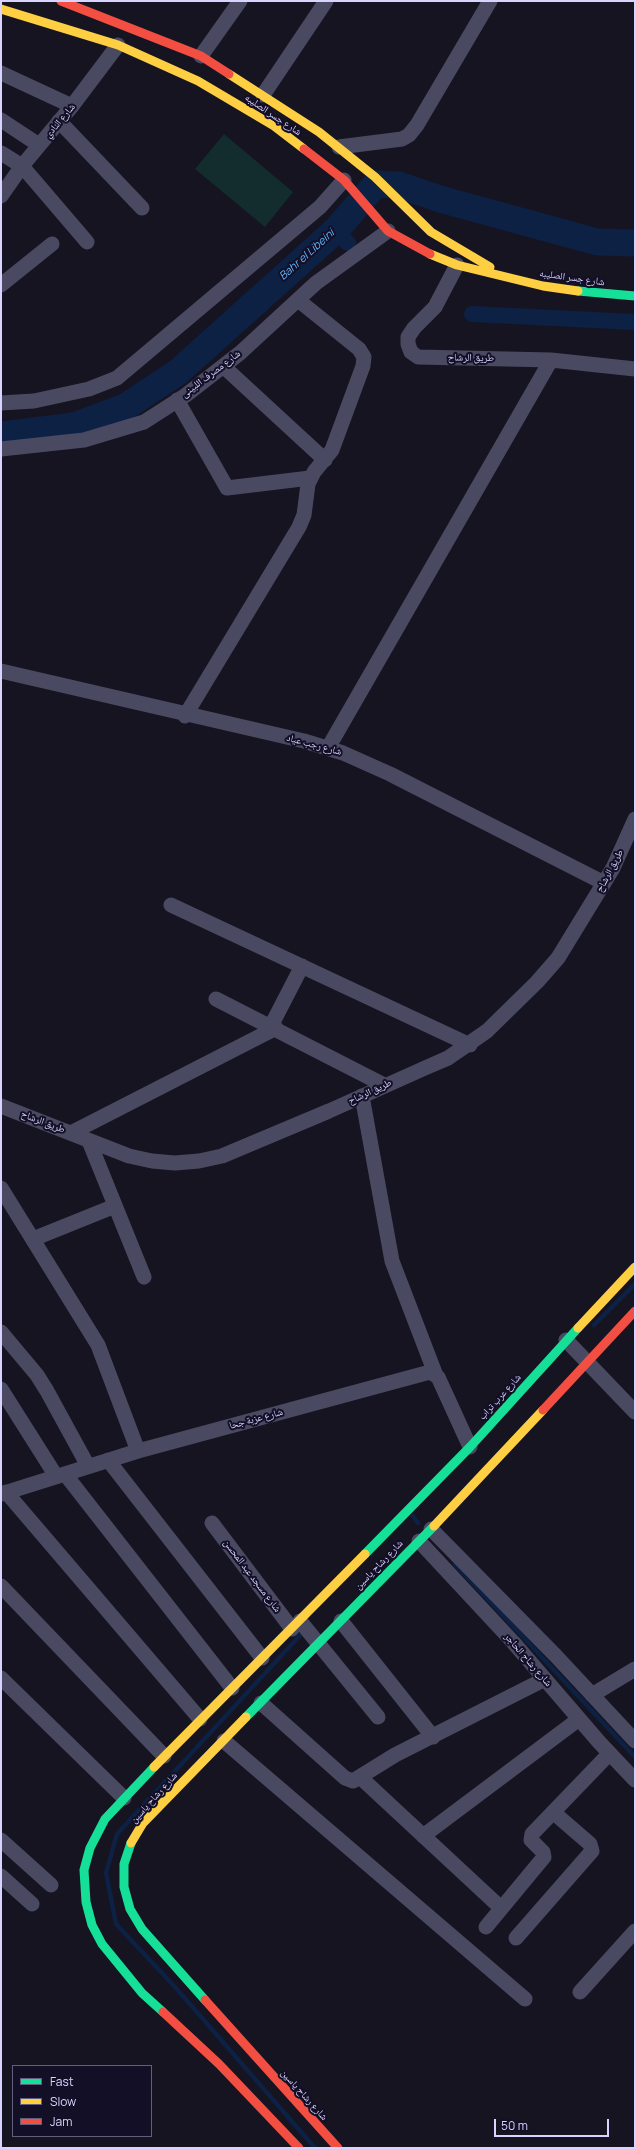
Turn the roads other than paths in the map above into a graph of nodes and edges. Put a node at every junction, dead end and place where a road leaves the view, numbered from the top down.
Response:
1 (240, 1) edge
2 (326, 1) edge
3 (490, 1) edge
4 (68, 2) edge
5 (1, 9) edge
6 (59, 27) junction
7 (118, 45) junction
8 (201, 56) junction
9 (1, 73) edge
10 (263, 96) junction
11 (72, 106) junction
12 (1, 120) edge
13 (59, 121) junction
14 (39, 145) junction
15 (343, 152) junction
16 (1, 153) edge
17 (22, 166) junction
18 (345, 183) junction
19 (1, 195) edge
20 (142, 208) dead end
21 (388, 231) junction
22 (87, 242) dead end
23 (52, 244) dead end
24 (457, 265) junction
25 (507, 276) junction
26 (1, 285) edge
27 (635, 296) edge
28 (298, 300) junction
29 (551, 360) junction
30 (223, 366) junction
31 (635, 369) edge
32 (177, 400) junction
33 (1, 403) edge
34 (1, 449) edge
35 (325, 460) junction
36 (310, 478) junction
37 (1, 671) edge
38 (185, 716) junction
39 (328, 748) junction
40 (635, 819) edge
41 (604, 883) junction
42 (171, 905) dead end
43 (302, 966) junction
44 (216, 999) dead end
45 (274, 1027) junction
46 (470, 1045) junction
47 (384, 1085) junction
48 (362, 1096) junction
49 (1, 1106) edge
50 (71, 1133) junction
51 (89, 1141) junction
52 (1, 1188) edge
53 (115, 1206) junction
54 (33, 1239) junction
55 (635, 1267) edge
56 (144, 1277) dead end
57 (635, 1311) edge
58 (1, 1332) edge
59 (568, 1342) junction
60 (584, 1359) junction
61 (435, 1373) junction
62 (1, 1390) edge
63 (635, 1412) edge
64 (470, 1447) junction
65 (138, 1451) junction
66 (108, 1460) junction
67 (88, 1466) junction
68 (60, 1475) junction
69 (4, 1493) edge
70 (212, 1523) dead end
71 (431, 1529) junction
72 (382, 1541) joint
73 (419, 1541) junction
74 (1, 1586) edge
75 (341, 1621) junction
76 (306, 1631) junction
77 (262, 1658) junction
78 (635, 1670) edge
79 (1, 1678) edge
80 (545, 1679) junction
81 (232, 1688) junction
82 (592, 1695) junction
83 (261, 1703) junction
84 (378, 1717) dead end
85 (200, 1719) junction
86 (579, 1719) junction
87 (633, 1736) edge
88 (433, 1737) junction
89 (224, 1741) junction
90 (610, 1754) junction
91 (164, 1756) junction
92 (360, 1777) junction
93 (635, 1780) edge
94 (124, 1798) junction
95 (553, 1812) junction
96 (423, 1836) junction
97 (1, 1840) edge
98 (1, 1876) edge
99 (51, 1885) dead end
100 (32, 1904) dead end
101 (501, 1908) junction
102 (486, 1927) dead end
103 (635, 1931) edge
104 (516, 1938) dead end
105 (580, 1992) dead end
106 (525, 1999) dead end
107 (299, 2148) edge
108 (338, 2148) edge

1 - 8 street
2 - 10 street
3 - 15 street
4 - 6 street
4 - 8 street, شارع جسر الصليبه
5 - 6 street, شارع جسر الصليبه
6 - 7 street, شارع جسر الصليبه
7 - 11 street, شارع النادي
7 - 18 street, شارع جسر الصليبه
8 - 10 street, شارع جسر الصليبه
9 - 11 street
10 - 15 street, شارع جسر الصليبه
11 - 13 street, شارع النادي
12 - 14 street
13 - 14 street, شارع النادي
13 - 20 street
14 - 17 street, شارع النادي
15 - 25 street, شارع جسر الصليبه
16 - 17 street
17 - 19 street, شارع النادي
17 - 22 street
18 - 21 street, شارع جسر الصليبه
18 - 33 street
21 - 24 street, شارع جسر الصليبه
21 - 28 street, شارع مصرف اللبينى
23 - 26 street
24 - 25 street, شارع جسر الصليبه
24 - 29 street, طريق الرشاح
25 - 27 street, شارع جسر الصليبه
28 - 30 street, شارع مصرف اللبينى
28 - 35 street
29 - 31 street, طريق الرشاح
29 - 39 street
30 - 32 street, شارع مصرف اللبينى
30 - 35 street
32 - 34 street, شارع مصرف اللبينى
32 - 36 street
35 - 36 street
36 - 38 street
37 - 38 street, شارع رجب عياد
38 - 39 street, شارع رجب عياد
39 - 41 street, شارع رجب عياد
40 - 41 street, طريق الرشاح
41 - 46 street, طريق الرشاح
42 - 43 street
43 - 45 street
43 - 46 street
44 - 45 street
45 - 47 street
45 - 50 street
46 - 47 street, طريق الرشاح
47 - 48 street, طريق الرشاح
48 - 51 street, طريق الرشاح
48 - 61 street
49 - 50 street, طريق الرشاح
50 - 51 street, طريق الرشاح
51 - 53 street
52 - 54 street
53 - 54 street
53 - 56 street
54 - 65 street
55 - 59 street, شارع عرب تراب
57 - 60 street
58 - 67 street
59 - 60 street
59 - 64 street, شارع عرب تراب
60 - 63 street
60 - 71 street
61 - 64 street
61 - 65 street, شارع عزبة جحا
62 - 68 street
64 - 72 street, شارع عرب تراب
65 - 66 street, شارع عزبة جحا
66 - 67 street, شارع عزبة جحا
66 - 77 street
67 - 68 street, شارع عزبة جحا
68 - 69 street, شارع عزبة جحا
68 - 81 street
69 - 85 street
70 - 76 street, شارع مسجد عبد المحسن
71 - 73 street, شارع رشاح ياسين
71 - 82 street, شارع رشاح الحاجر
72 - 76 street, شارع رشاح ياسين
73 - 75 street, شارع رشاح ياسين
73 - 80 street, شارع رشاح الحاجر
74 - 91 street
75 - 76 street, شارع رشاح ياسين
75 - 88 street
76 - 77 street, شارع رشاح ياسين
76 - 83 street, شارع رشاح ياسين
76 - 84 street, شارع مسجد عبد المحسن
77 - 81 street, شارع رشاح ياسين
78 - 82 street
79 - 94 street
80 - 86 street, شارع رشاح الحاجر
80 - 88 street
81 - 85 street, شارع رشاح ياسين
82 - 87 street, شارع رشاح الحاجر
83 - 89 street, شارع رشاح ياسين
83 - 92 street
85 - 91 street, شارع رشاح ياسين
86 - 90 street, شارع رشاح الحاجر
86 - 96 street
88 - 92 street
89 - 106 street
89 - 108 street, شارع رشاح ياسين
90 - 93 street, شارع رشاح الحاجر
90 - 95 street
91 - 94 street, شارع رشاح ياسين
92 - 96 street
94 - 107 street, شارع رشاح ياسين
95 - 101 street
95 - 104 street
96 - 101 street
97 - 99 street
98 - 100 street
101 - 102 street
103 - 105 street

